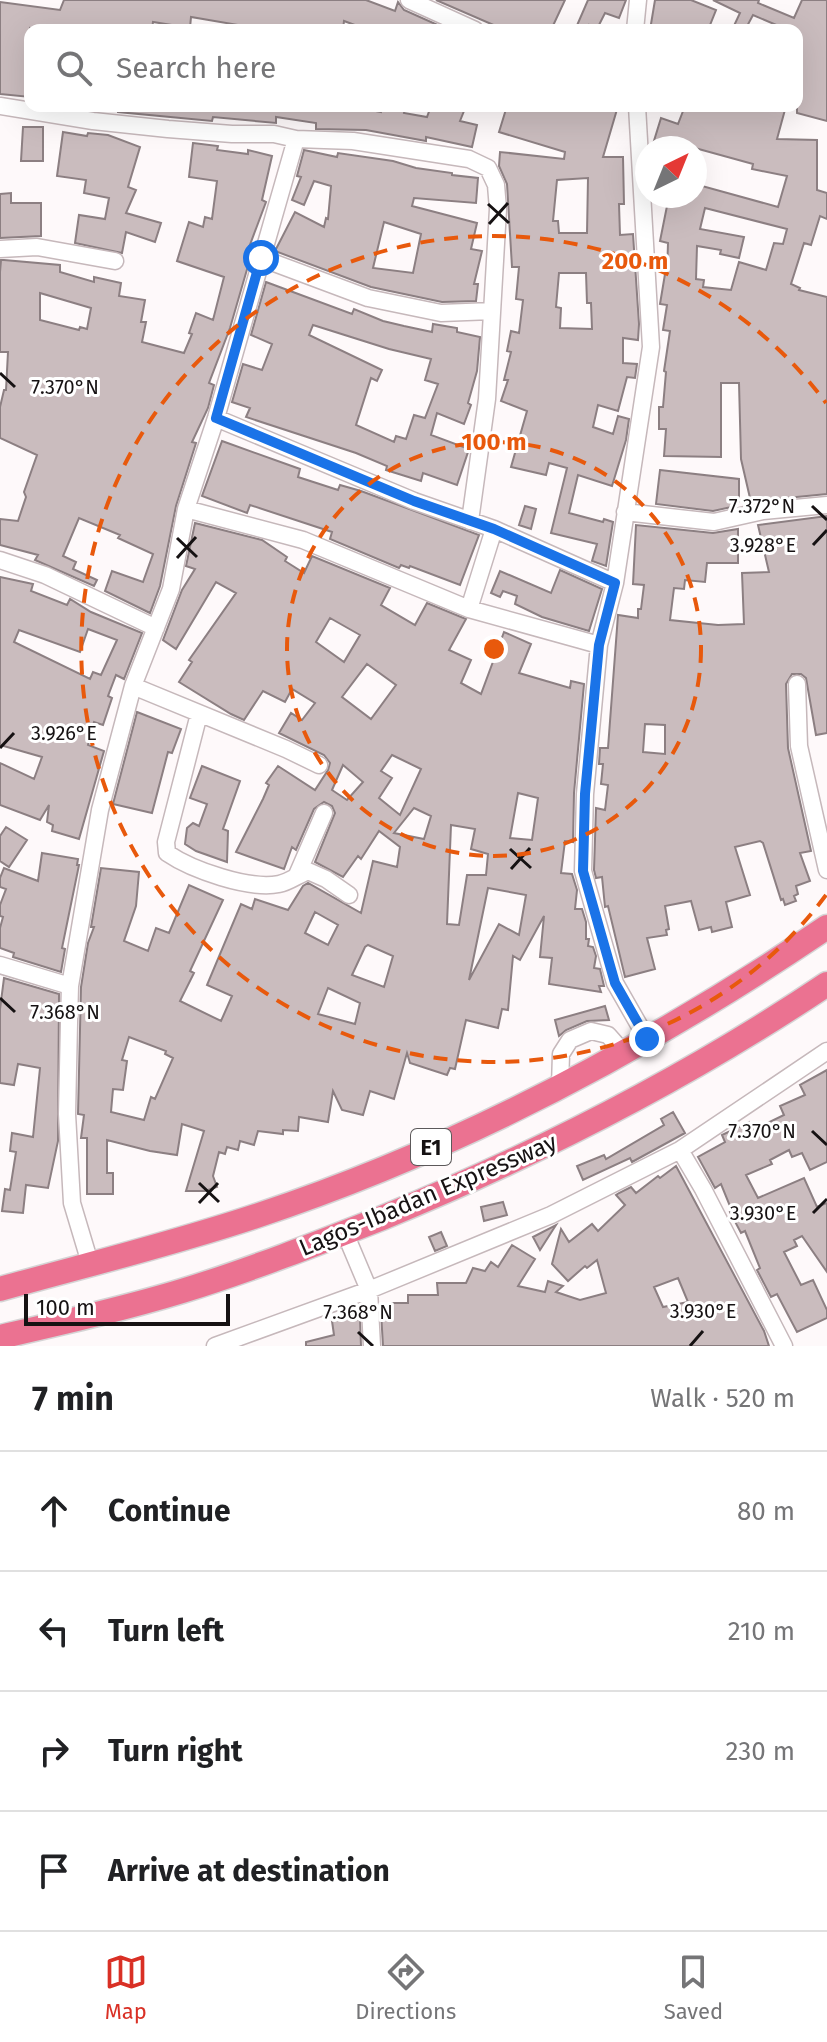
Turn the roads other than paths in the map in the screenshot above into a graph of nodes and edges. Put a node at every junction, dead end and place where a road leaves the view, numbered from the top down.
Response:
1 (409, 0) edge
2 (638, 0) edge
3 (462, 24) edge
4 (636, 24) edge
5 (0, 106) edge
6 (24, 109) edge
7 (44, 112) edge
8 (637, 112) edge
9 (296, 139) junction
10 (0, 249) edge
11 (261, 258) junction
12 (115, 261) dead end
13 (492, 311) junction
14 (216, 418) junction
15 (827, 505) edge
16 (186, 509) junction
17 (625, 512) junction
18 (470, 521) junction
19 (494, 529) junction
20 (0, 560) edge
21 (615, 583) junction
22 (469, 609) junction
23 (156, 628) junction
24 (599, 645) junction
25 (797, 684) dead end
26 (133, 686) junction
27 (199, 714) junction
28 (319, 765) dead end
29 (324, 813) dead end
30 (827, 870) edge
31 (297, 875) junction
32 (349, 895) dead end
33 (827, 927) edge
34 (0, 965) edge
35 (827, 984) edge
36 (70, 986) junction
37 (647, 1039) junction
38 (827, 1051) edge
39 (623, 1052) junction
40 (560, 1086) junction
41 (680, 1150) junction
42 (345, 1233) junction
43 (90, 1263) junction
44 (0, 1289) edge
45 (369, 1290) junction
46 (0, 1337) edge
47 (215, 1346) edge
48 (372, 1346) edge
49 (784, 1346) edge

1 - 3 street
2 - 4 street
5 - 6 street
7 - 9 street
8 - 17 street
9 - 11 street
9 - 13 street
10 - 12 street
11 - 13 street
11 - 14 street
13 - 18 street
14 - 16 street
14 - 18 street
15 - 17 street
16 - 22 street
16 - 23 street
17 - 21 street
18 - 19 street
19 - 21 street
19 - 22 street
20 - 23 street
21 - 24 street
22 - 24 street
23 - 26 street
24 - 37 street
25 - 30 street
26 - 27 street
26 - 36 street
27 - 28 street
27 - 31 street
29 - 31 street
31 - 32 street
33 - 37 highway, Lagos-Ibadan Expressway / E1
34 - 36 street
35 - 42 highway, Lagos-Ibadan Expressway / E1
36 - 43 street
37 - 39 highway, Lagos-Ibadan Expressway / E1
38 - 41 street
39 - 40 highway, Lagos-Ibadan Expressway / E1
39 - 40 street
40 - 43 highway, Lagos-Ibadan Expressway / E1
41 - 45 street
41 - 49 street
42 - 45 street
42 - 46 highway, Lagos-Ibadan Expressway / E1
43 - 44 highway, Lagos-Ibadan Expressway / E1
45 - 47 street
45 - 48 street

